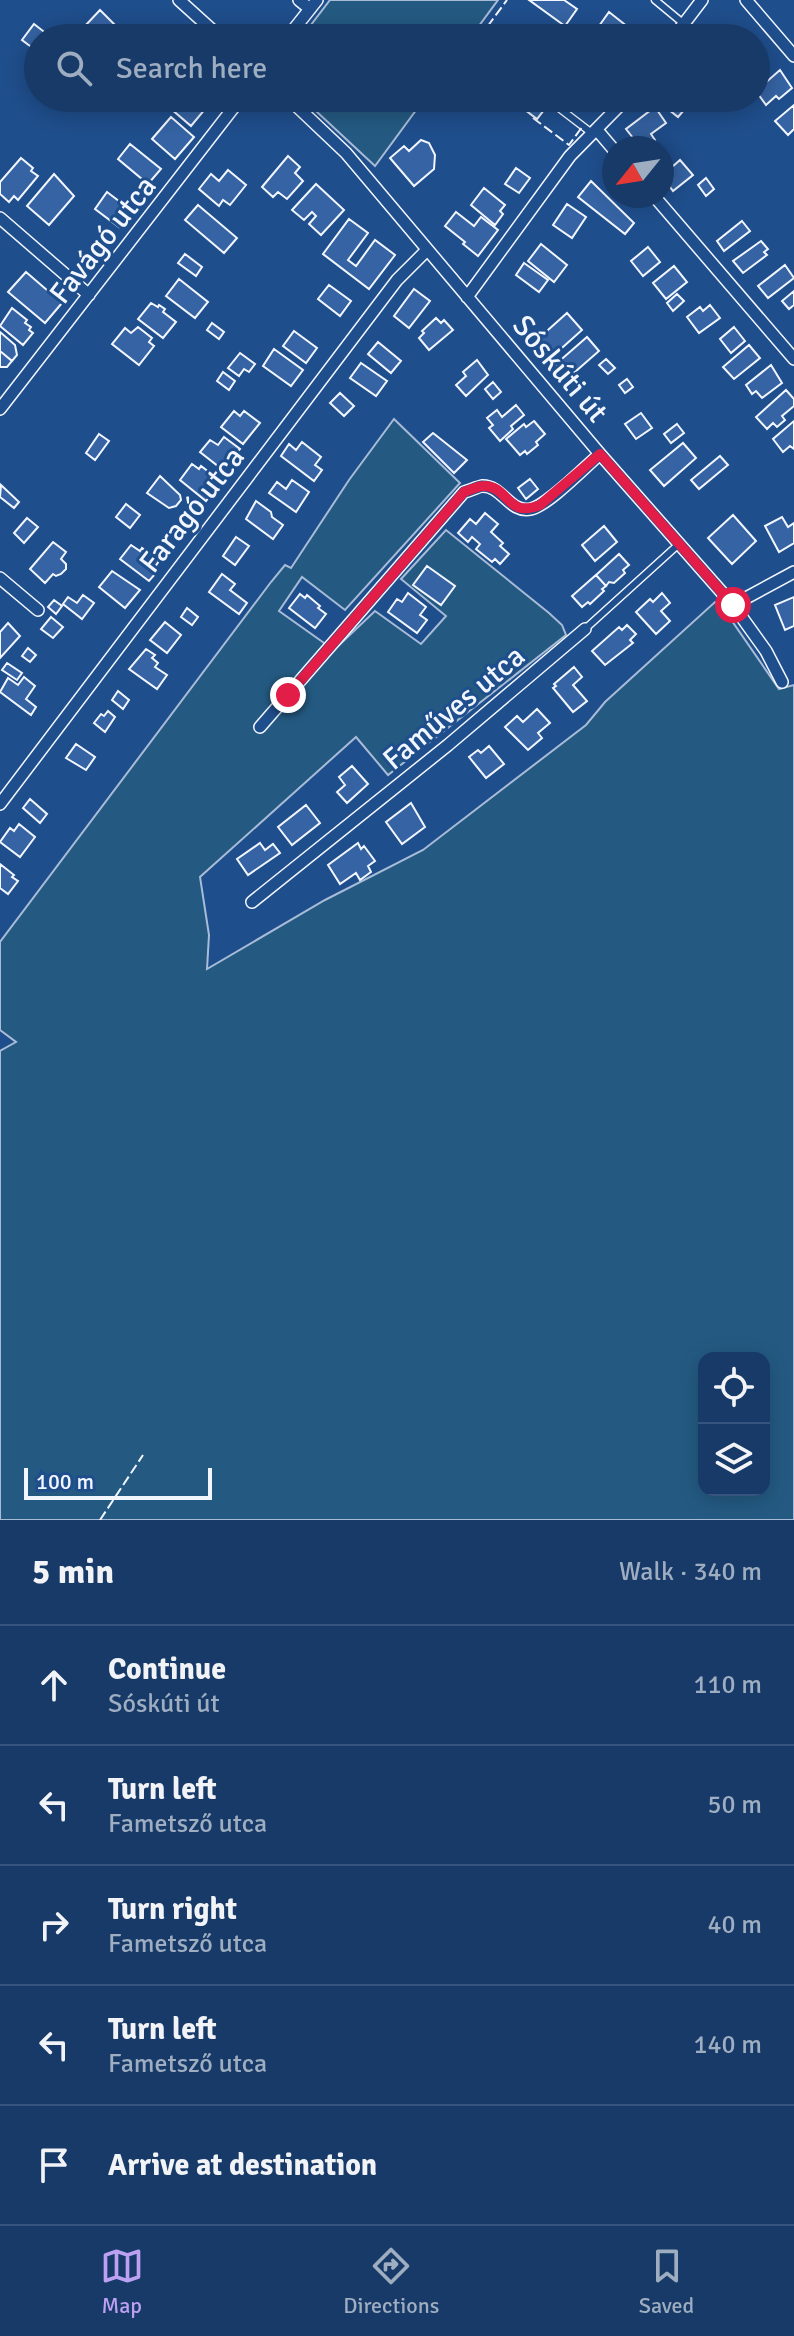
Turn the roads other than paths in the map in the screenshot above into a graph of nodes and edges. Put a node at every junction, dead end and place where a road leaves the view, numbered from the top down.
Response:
1 (179, 0) edge
2 (299, 0) edge
3 (655, 0) edge
4 (701, 0) edge
5 (746, 0) edge
6 (313, 4) edge
7 (206, 24) edge
8 (298, 24) edge
9 (684, 24) joint
10 (767, 24) edge
11 (770, 28) edge
12 (794, 56) edge
13 (230, 112) edge
14 (303, 112) edge
15 (566, 112) edge
16 (614, 112) edge
17 (595, 132) junction
18 (602, 139) edge
19 (664, 208) edge
20 (0, 218) edge
21 (427, 250) junction
22 (89, 295) junction
23 (467, 297) junction
24 (794, 359) edge
25 (0, 409) edge
26 (600, 454) junction
27 (680, 543) junction
28 (794, 572) edge
29 (0, 578) edge
30 (733, 605) junction
31 (38, 610) dead end
32 (585, 629) joint
33 (782, 682) dead end
34 (260, 727) dead end
35 (0, 804) edge
36 (252, 902) dead end

1 - 7 street
2 - 6 street
3 - 9 lane
4 - 9 street
5 - 10 street
6 - 8 street
11 - 12 street
13 - 22 street, Favágó utca
14 - 21 street, Sóskúti út
15 - 17 lane
16 - 17 street
17 - 18 street
17 - 23 street
19 - 24 street
20 - 22 street
21 - 23 street, Sóskúti út
21 - 35 street, Faragó utca
22 - 25 street, Favágó utca
23 - 26 street, Sóskúti út
26 - 27 street, Sóskúti út
26 - 34 street
27 - 30 street, Sóskúti út
27 - 32 lane, Faműves utca
28 - 30 street
29 - 31 street
30 - 33 street, Sóskúti út
32 - 36 street, Faműves utca

